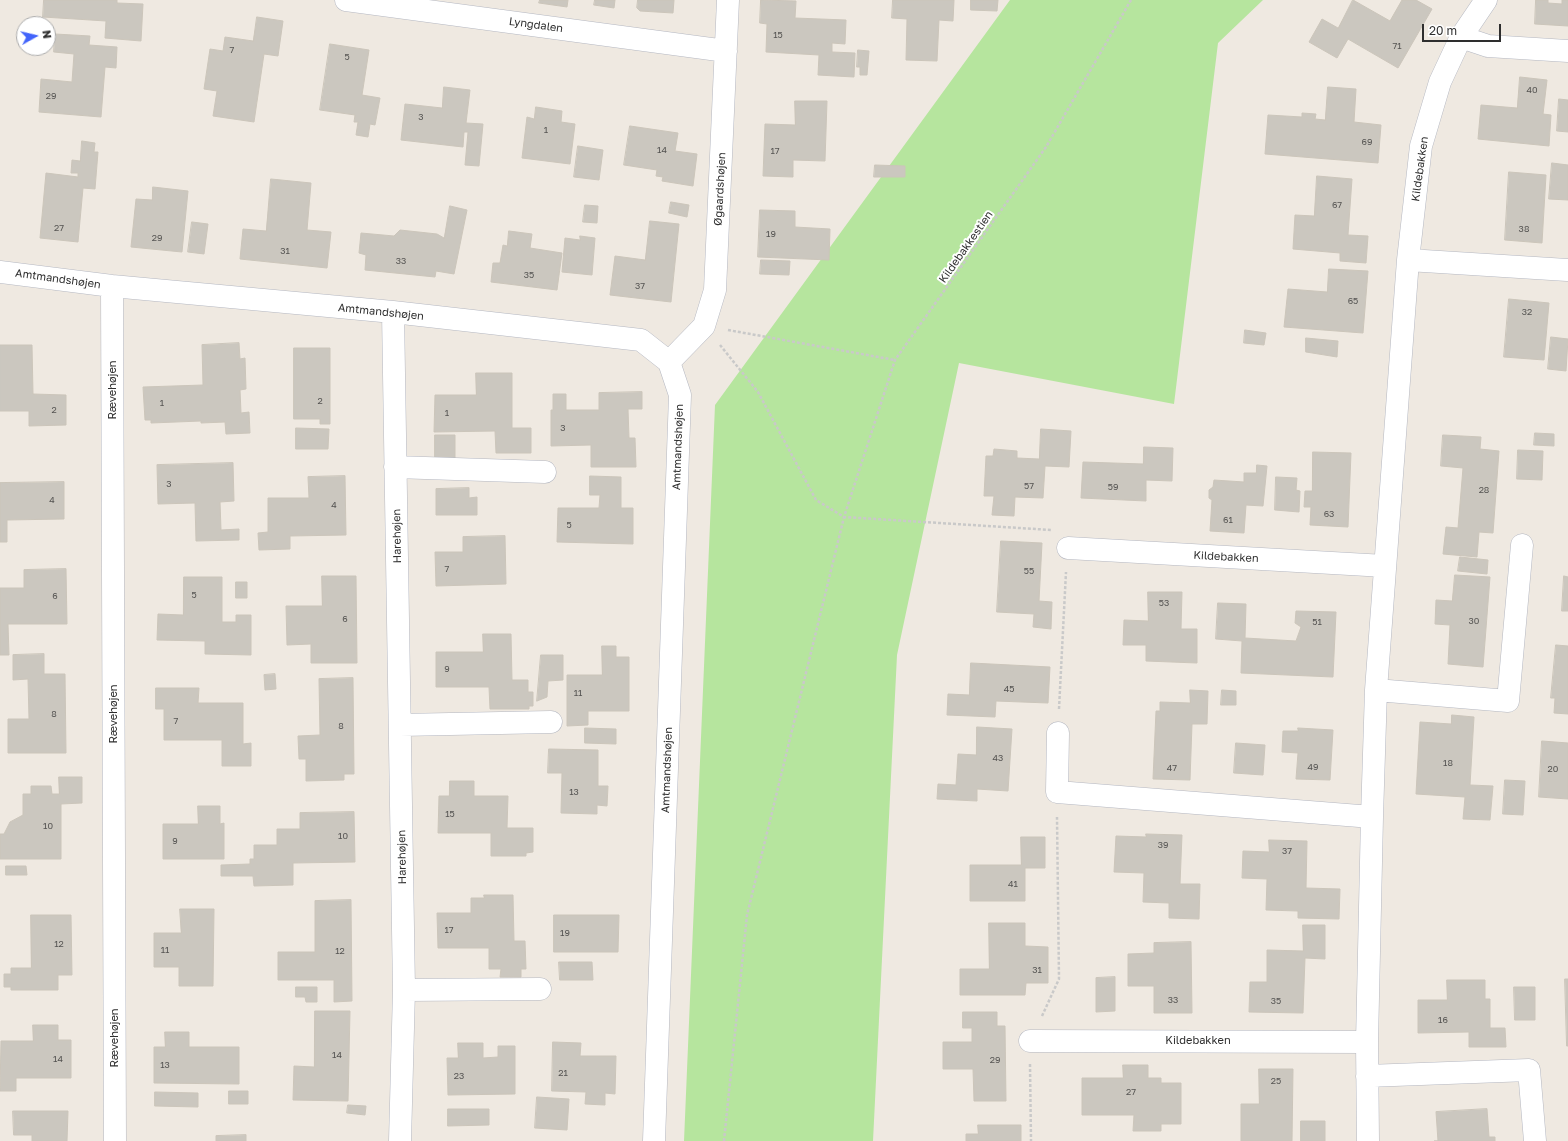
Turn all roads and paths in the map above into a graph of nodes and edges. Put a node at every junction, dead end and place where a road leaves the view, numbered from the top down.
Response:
1 (346, 0) edge
2 (728, 0) edge
3 (1131, 0) edge
4 (1486, 0) edge
5 (1461, 37) junction
6 (726, 51) junction
7 (1568, 51) edge
8 (1408, 260) junction
9 (1567, 270) edge
10 (0, 272) edge
11 (112, 286) junction
12 (393, 312) junction
13 (704, 326) junction
14 (895, 360) junction
15 (669, 362) junction
16 (395, 467) junction
17 (545, 472) dead end
18 (844, 517) junction
19 (1522, 545) dead end
20 (1068, 548) junction
21 (1385, 566) junction
22 (1376, 690) junction
23 (551, 722) dead end
24 (400, 725) junction
25 (1058, 733) joint
26 (1057, 792) junction
27 (1372, 817) junction
28 (540, 989) dead end
29 (404, 990) junction
30 (1030, 1041) junction
31 (1367, 1042) junction
32 (1367, 1076) junction
33 (115, 1141) edge
34 (400, 1141) edge
35 (654, 1141) edge
36 (724, 1141) edge
37 (1031, 1141) edge
38 (1368, 1141) edge
39 (1535, 1141) edge

1 - 6 street, Lyngdalen
2 - 6 street, Øgaardshøjen
3 - 14 path, Kildebakkestien
4 - 5 street, Kildebakken
5 - 7 street
5 - 8 street, Kildebakken
6 - 13 street, Øgaardshøjen
8 - 9 street
8 - 21 street, Kildebakken
10 - 11 street, Amtmandshøjen
11 - 12 street, Amtmandshøjen
11 - 33 street, Rævehøjen
12 - 15 street, Amtmandshøjen
12 - 16 street, Harehøjen
13 - 14 path
13 - 15 street, Øgaardshøjen
13 - 18 path
14 - 18 path, Kildebakkestien
15 - 35 street, Amtmandshøjen
16 - 17 street
16 - 24 street, Harehøjen
18 - 20 path
18 - 36 path, Kildebakkestien
19 - 22 street
20 - 21 street, Kildebakken
20 - 25 path
21 - 22 street, Kildebakken
22 - 27 street, Kildebakken
23 - 24 street
24 - 29 street, Harehøjen
25 - 26 street
26 - 27 street
26 - 30 path
27 - 31 street, Kildebakken
28 - 29 street
29 - 34 street, Harehøjen
30 - 31 street, Kildebakken
30 - 37 path
31 - 32 street, Kildebakken
32 - 38 street, Kildebakken
32 - 39 street

